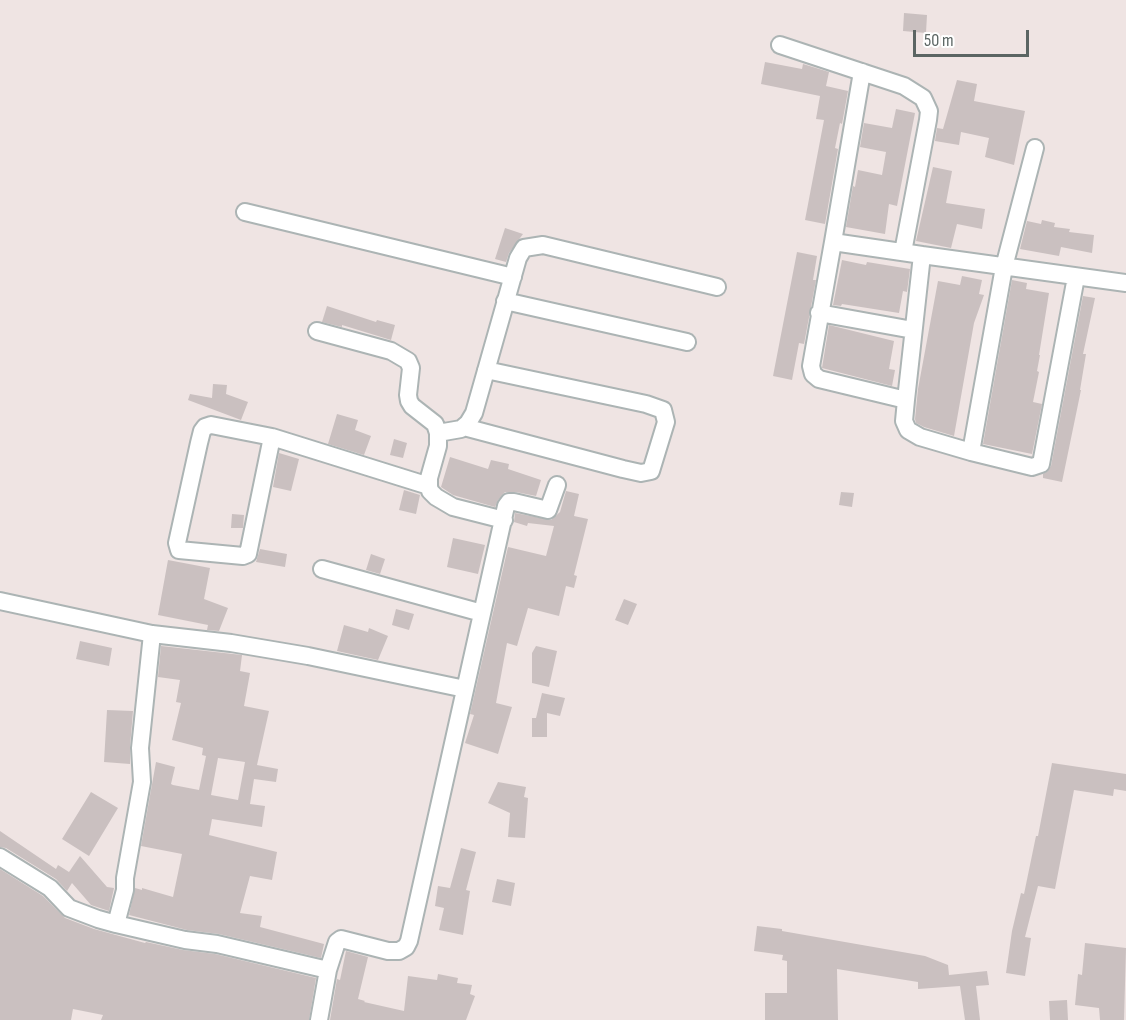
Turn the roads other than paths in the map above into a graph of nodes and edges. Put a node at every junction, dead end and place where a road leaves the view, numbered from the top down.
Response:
1 (780, 45) dead end
2 (862, 72) junction
3 (1035, 148) dead end
4 (246, 212) dead end
5 (833, 242) junction
6 (903, 252) junction
7 (922, 255) junction
8 (1004, 267) junction
9 (513, 277) junction
10 (1076, 277) junction
11 (1126, 283) edge
12 (717, 287) dead end
13 (506, 301) junction
14 (819, 313) junction
15 (913, 330) junction
16 (317, 331) dead end
17 (687, 342) dead end
18 (486, 370) junction
19 (906, 400) junction
20 (464, 427) junction
21 (438, 433) junction
22 (272, 436) junction
23 (971, 452) junction
24 (557, 484) dead end
25 (429, 486) junction
26 (504, 520) junction
27 (322, 569) dead end
28 (0, 601) edge
29 (482, 613) junction
30 (152, 634) junction
31 (465, 688) junction
32 (0, 857) edge
33 (116, 924) junction
34 (328, 970) junction
35 (319, 1020) edge

1 - 2 street
2 - 5 street
2 - 6 street
3 - 8 street
4 - 9 street
5 - 6 street
5 - 14 street
6 - 7 street
7 - 8 street
7 - 15 street
8 - 10 street
8 - 23 street
9 - 12 street
9 - 13 street
10 - 11 street
10 - 23 street
13 - 17 street
13 - 18 street
14 - 15 street
14 - 19 street
15 - 19 street
16 - 21 street
18 - 20 street
18 - 20 street
19 - 23 street
20 - 21 street
21 - 25 street
22 - 22 street
22 - 25 street
24 - 26 street
25 - 26 street
26 - 29 street
27 - 29 street
28 - 30 street
29 - 31 street
30 - 31 street
30 - 33 street
31 - 34 street
32 - 33 street
33 - 34 street
34 - 35 street

